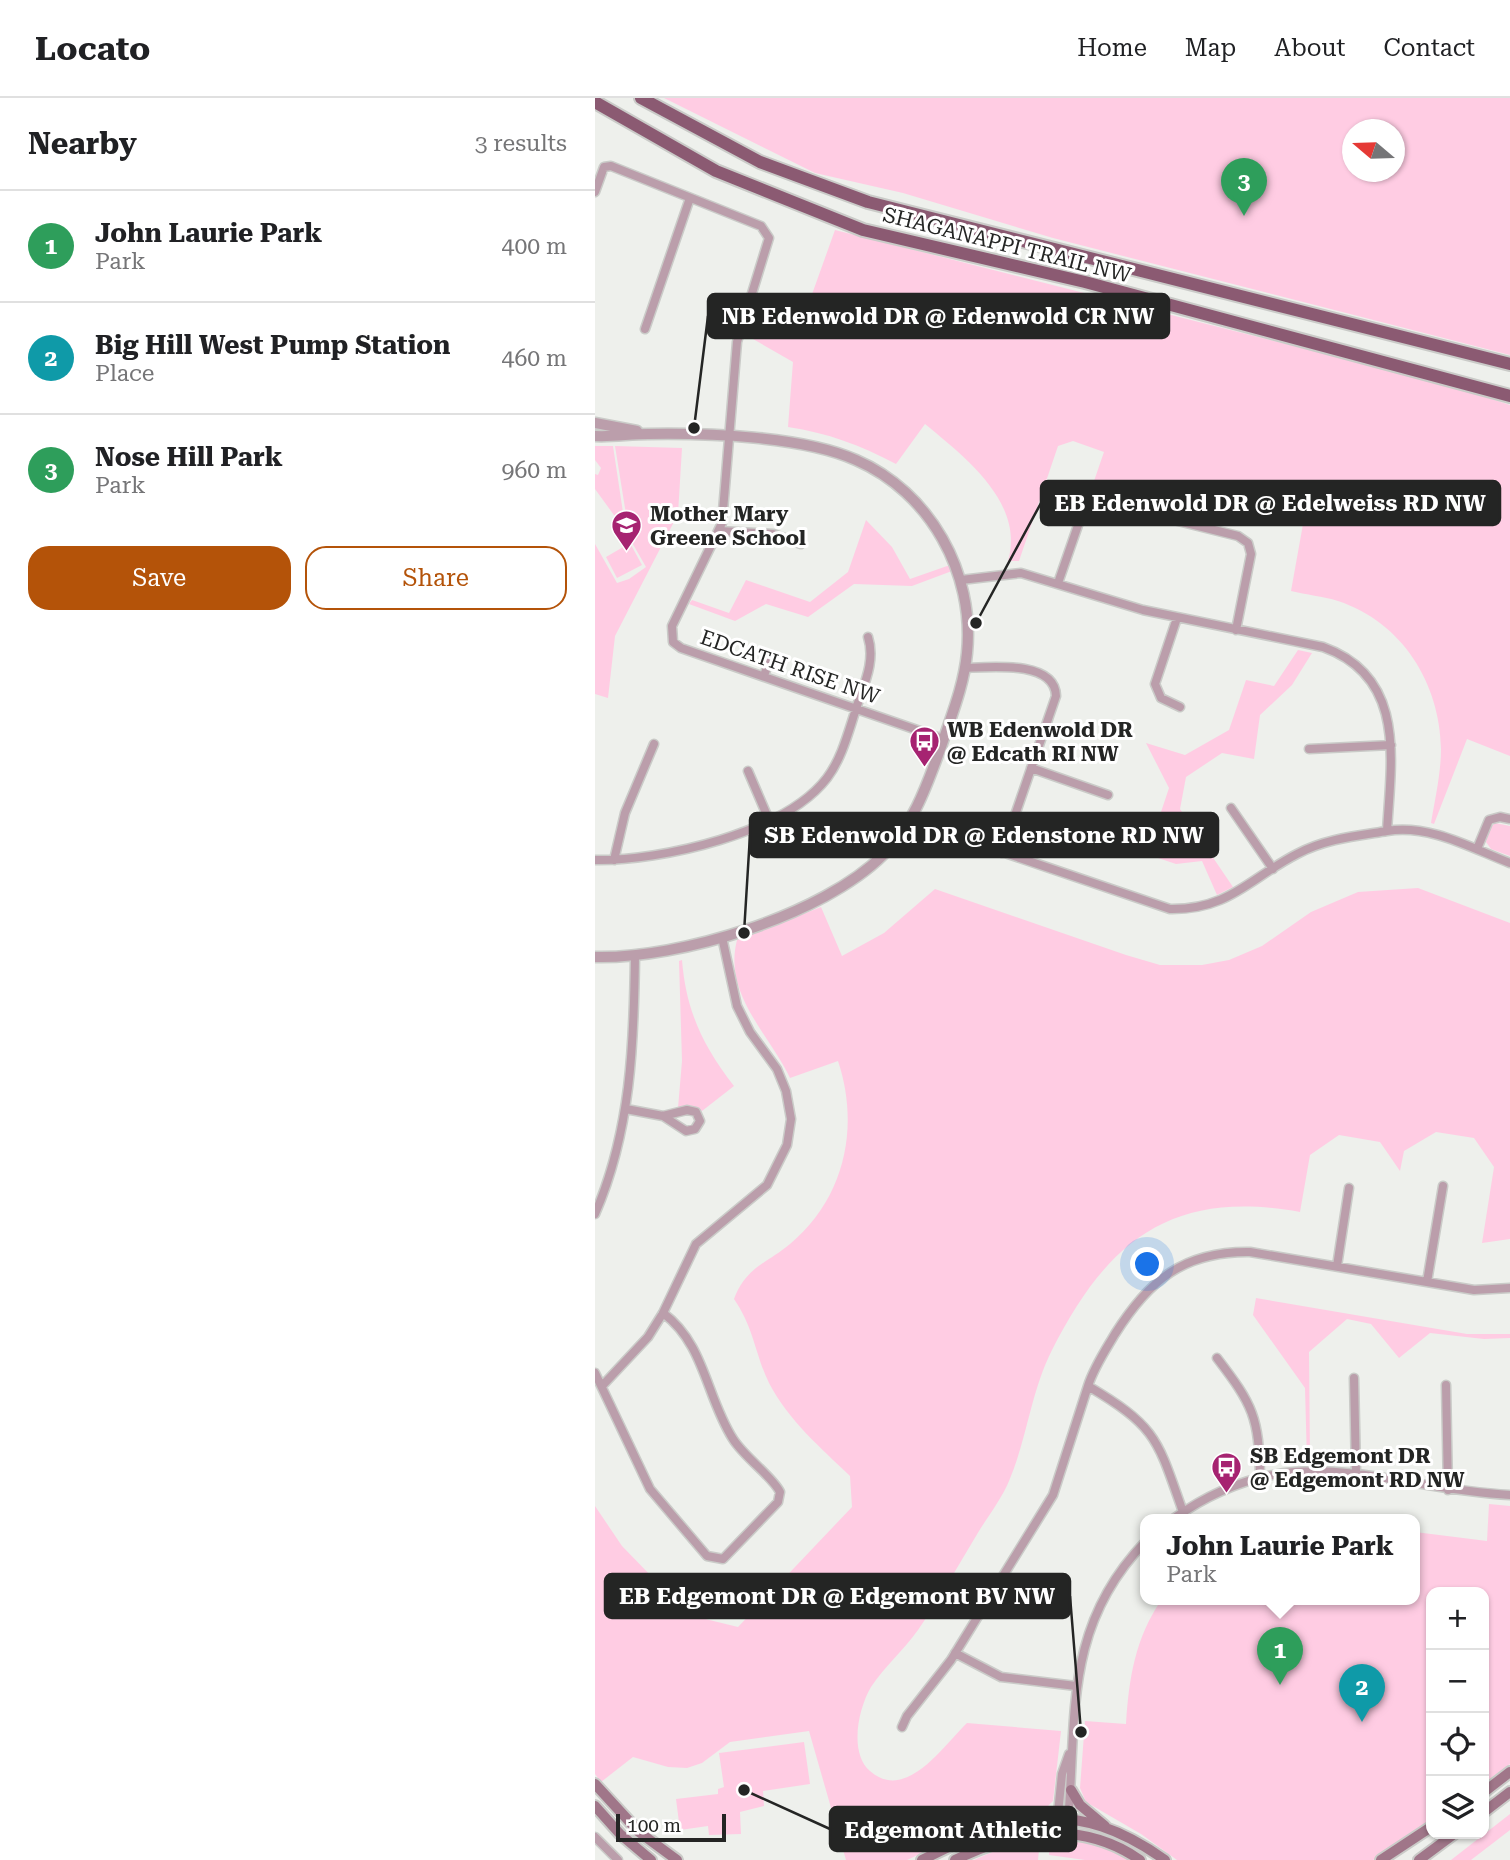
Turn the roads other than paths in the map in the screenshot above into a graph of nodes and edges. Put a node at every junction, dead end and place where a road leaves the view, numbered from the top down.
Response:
1 (641, 98) edge
2 (595, 102) edge
3 (595, 192) edge
4 (690, 198) junction
5 (645, 329) dead end
6 (1510, 364) edge
7 (1510, 396) edge
8 (595, 423) edge
9 (647, 434) junction
10 (595, 436) edge
11 (728, 438) junction
12 (720, 531) junction
13 (801, 544) dead end
14 (961, 580) junction
15 (1058, 583) junction
16 (1177, 618) junction
17 (1236, 630) junction
18 (868, 637) dead end
19 (770, 658) dead end
20 (965, 668) junction
21 (764, 676) junction
22 (1180, 707) dead end
23 (856, 708) junction
24 (943, 739) junction
25 (654, 744) dead end
26 (1391, 745) junction
27 (1309, 749) dead end
28 (1031, 768) junction
29 (748, 771) dead end
30 (1108, 795) dead end
31 (1231, 808) dead end
32 (1510, 819) edge
33 (769, 820) junction
34 (911, 821) junction
35 (1387, 831) junction
36 (1477, 849) junction
37 (1002, 853) junction
38 (595, 860) edge
39 (614, 860) junction
40 (1510, 863) edge
41 (1273, 869) junction
42 (722, 937) junction
43 (635, 955) junction
44 (595, 957) edge
45 (626, 1109) junction
46 (663, 1116) dead end
47 (1443, 1186) dead end
48 (1349, 1188) dead end
49 (595, 1214) edge
50 (1337, 1266) junction
51 (1427, 1282) junction
52 (1510, 1288) edge
53 (663, 1313) junction
54 (1217, 1358) dead end
55 (595, 1373) edge
56 (1354, 1378) dead end
57 (1447, 1385) dead end
58 (602, 1386) junction
59 (1088, 1386) junction
60 (1356, 1472) junction
61 (1260, 1477) junction
62 (1448, 1490) junction
63 (1510, 1495) edge
64 (1183, 1511) junction
65 (1179, 1514) edge
66 (1140, 1548) edge
67 (955, 1653) junction
68 (1076, 1686) junction
69 (902, 1727) dead end
70 (1069, 1754) junction
71 (1510, 1772) edge
72 (595, 1784) edge
73 (1489, 1788) edge
74 (1071, 1790) junction
75 (1510, 1792) edge
76 (595, 1807) edge
77 (1489, 1808) edge
78 (1063, 1819) junction
79 (1107, 1828) junction
80 (1426, 1832) edge
81 (1061, 1833) junction
82 (1426, 1833) edge
83 (595, 1837) edge
84 (1447, 1839) edge
85 (618, 1860) edge
86 (651, 1860) edge
87 (677, 1860) edge
88 (922, 1860) edge
89 (954, 1860) edge
90 (1140, 1860) edge
91 (1165, 1860) edge
92 (1381, 1860) edge
93 (1389, 1860) edge
94 (1419, 1860) edge

1 - 6 main road, SHAGANAPPI TRAIL NW
2 - 7 main road, SHAGANAPPI TRAIL NW
3 - 4 street
4 - 5 street
4 - 11 street, EDCATH RISE NW
8 - 9 street
9 - 10 street
9 - 11 street
11 - 12 street, EDCATH RISE NW
11 - 14 street
12 - 13 street
12 - 21 street, EDCATH RISE NW
14 - 15 street
14 - 20 street
15 - 16 street
15 - 17 street
16 - 17 street
16 - 22 street
17 - 26 street
18 - 23 street
19 - 21 street
20 - 24 street
20 - 28 street
21 - 23 street, EDCATH RISE NW
23 - 24 street, EDCATH RISE NW
23 - 33 street
24 - 34 street
25 - 39 street
26 - 27 street
26 - 35 street
28 - 30 street
28 - 37 street
29 - 33 street
31 - 41 street
32 - 36 street
33 - 39 street
34 - 37 street
34 - 42 street
35 - 36 street
35 - 41 street
36 - 40 street
37 - 41 street
38 - 39 street
42 - 43 street
42 - 53 street
43 - 44 street
43 - 45 street
45 - 46 street
45 - 49 street
47 - 51 street
48 - 50 street
50 - 51 street
50 - 59 street
51 - 52 street
53 - 58 street
53 - 58 street
54 - 61 street
55 - 58 street
56 - 60 street
57 - 62 street
59 - 64 street
59 - 67 street
60 - 61 street
60 - 62 street
61 - 64 street
62 - 63 street
64 - 65 street
66 - 68 street
67 - 68 street
67 - 69 street
68 - 70 street
70 - 74 street
70 - 78 street
71 - 73 main road
72 - 87 main road
74 - 78 street
74 - 79 main road
75 - 77 main road
76 - 86 main road
78 - 79 main road
78 - 81 street
78 - 88 main road
79 - 91 main road
80 - 92 main road
81 - 89 main road
81 - 90 main road
82 - 93 main road
83 - 85 street
84 - 94 main road

